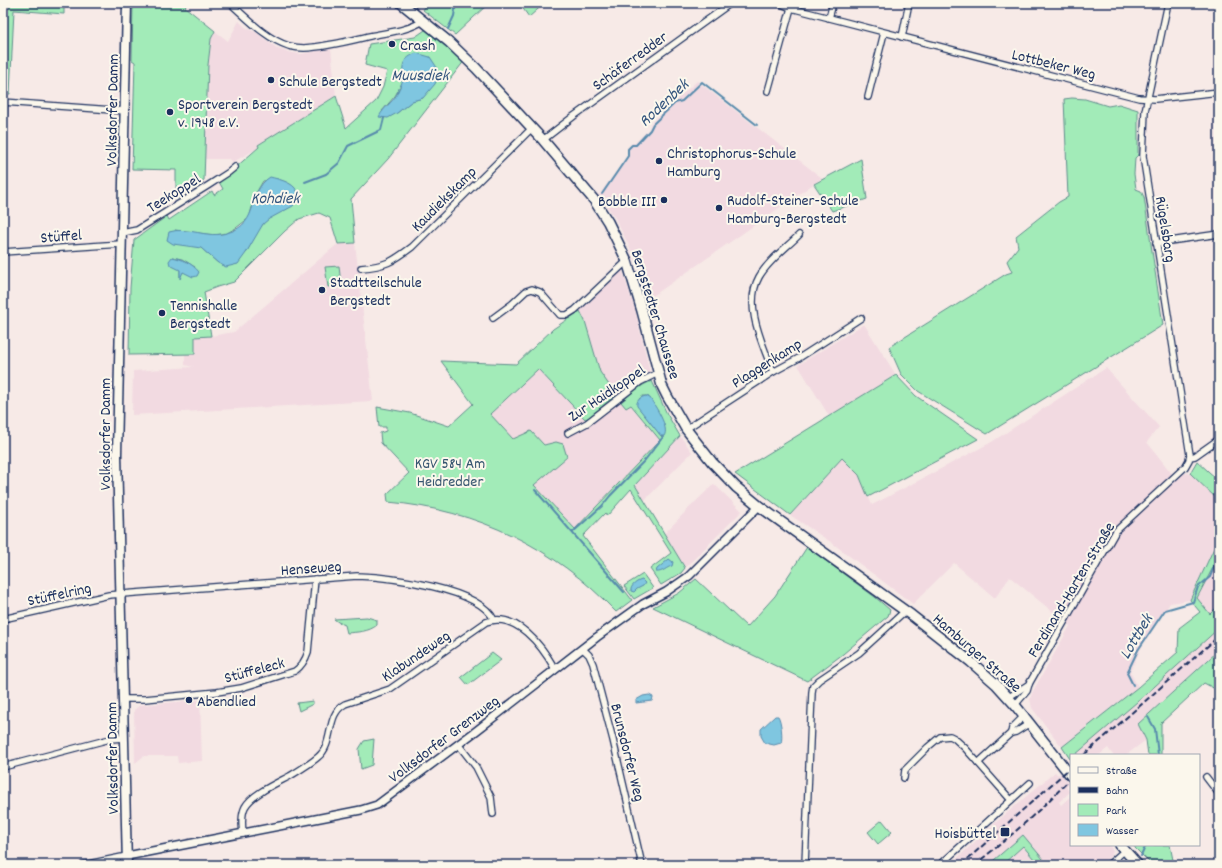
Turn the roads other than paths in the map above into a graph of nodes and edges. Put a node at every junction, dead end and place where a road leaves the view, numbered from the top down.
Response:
1 (127, 3) edge
2 (230, 3) edge
3 (401, 3) edge
4 (731, 3) edge
5 (779, 3) edge
6 (833, 3) edge
7 (910, 3) edge
8 (1168, 3) edge
9 (791, 8) junction
10 (829, 18) junction
11 (423, 21) junction
12 (884, 33) junction
13 (902, 37) junction
14 (768, 91) dead end
15 (1219, 92) edge
16 (868, 98) dead end
17 (1147, 100) junction
18 (4, 102) edge
19 (126, 111) junction
20 (532, 128) junction
21 (3, 132) edge
22 (543, 140) junction
23 (235, 167) dead end
24 (122, 233) junction
25 (1219, 234) edge
26 (799, 235) dead end
27 (1156, 243) junction
28 (122, 244) junction
29 (3, 252) edge
30 (627, 261) junction
31 (361, 268) dead end
32 (493, 318) dead end
33 (861, 318) dead end
34 (773, 372) junction
35 (658, 374) junction
36 (686, 429) junction
37 (568, 433) dead end
38 (1219, 439) edge
39 (1189, 459) junction
40 (760, 506) junction
41 (315, 579) junction
42 (120, 594) junction
43 (905, 611) junction
44 (3, 619) edge
45 (494, 620) junction
46 (583, 649) junction
47 (555, 669) junction
48 (1029, 684) junction
49 (1009, 697) junction
50 (123, 699) junction
51 (1016, 705) junction
52 (1028, 719) junction
53 (1011, 733) junction
54 (124, 738) junction
55 (458, 744) junction
56 (978, 763) junction
57 (3, 767) edge
58 (1070, 775) edge
59 (1206, 777) dead end
60 (904, 778) dead end
61 (1030, 783) dead end
62 (1219, 794) edge
63 (1011, 800) junction
64 (493, 814) dead end
65 (243, 834) junction
66 (1122, 848) edge
67 (128, 856) junction
68 (83, 865) edge
69 (128, 865) edge
70 (642, 865) edge
71 (805, 865) edge
72 (940, 865) edge
73 (1108, 865) edge
74 (1138, 865) edge

1 - 19 main road, Volksdorfer Damm
2 - 11 street
3 - 11 main road, Bergstedter Chaussee
4 - 22 street, Schäferredder
5 - 9 street, Lottbeker Weg
6 - 10 street
7 - 13 street
8 - 17 street, Rügelsbarg
9 - 10 street, Lottbeker Weg
9 - 14 street
10 - 12 street, Lottbeker Weg
11 - 20 main road, Bergstedter Chaussee
12 - 13 street, Lottbeker Weg
12 - 16 street
13 - 17 street, Lottbeker Weg
15 - 17 street, Lottbeker Weg
17 - 27 street, Rügelsbarg
18 - 19 street
18 - 21 street
19 - 24 main road, Volksdorfer Damm
20 - 22 main road, Bergstedter Chaussee
20 - 31 street, Kaudiekskamp
22 - 30 main road, Bergstedter Chaussee
23 - 24 street, Teekoppel
24 - 28 main road, Volksdorfer Damm
25 - 27 street
26 - 34 street
27 - 39 street, Rügelsbarg
28 - 29 street, Stüffel
28 - 42 main road, Volksdorfer Damm
30 - 32 street
30 - 35 main road, Bergstedter Chaussee
33 - 34 street, Plaggenkamp
34 - 36 street, Plaggenkamp
35 - 36 main road, Bergstedter Chaussee
35 - 37 street, Zur Haidkoppel
36 - 40 main road, Bergstedter Chaussee
38 - 39 street, Ferdinand-Harten-Straße
39 - 48 street, Ferdinand-Harten-Straße
40 - 43 main road, Bergstedter Chaussee
40 - 46 street, Volksdorfer Grenzweg
41 - 42 street, Henseweg
41 - 45 street, Henseweg
41 - 50 street, Stüffeleck
42 - 44 street, Stüffelring
42 - 50 main road, Volksdorfer Damm
43 - 49 main road, Hamburger Straße
43 - 71 street
45 - 47 street
45 - 65 street, Klabundeweg
46 - 47 street, Volksdorfer Grenzweg
46 - 70 street, Brunsdorfer Weg
47 - 55 street, Volksdorfer Grenzweg
48 - 49 street, Ferdinand-Harten-Straße
48 - 51 street, Ferdinand-Harten-Straße
49 - 51 main road, Hamburger Straße
50 - 54 main road, Volksdorfer Damm
51 - 52 main road, Hamburger Straße
52 - 53 street
52 - 53 street
52 - 58 main road, Hamburger Straße
53 - 56 street
54 - 57 street
54 - 67 main road, Volksdorfer Damm
55 - 64 street
55 - 65 street, Volksdorfer Grenzweg
56 - 60 street
56 - 63 street
59 - 62 street
61 - 63 street
63 - 72 street
65 - 67 street, Volksdorfer Grenzweg
66 - 73 street
66 - 74 main road
67 - 68 street, Volksdorfer Grenzweg
67 - 69 main road, Volksdorfer Damm

